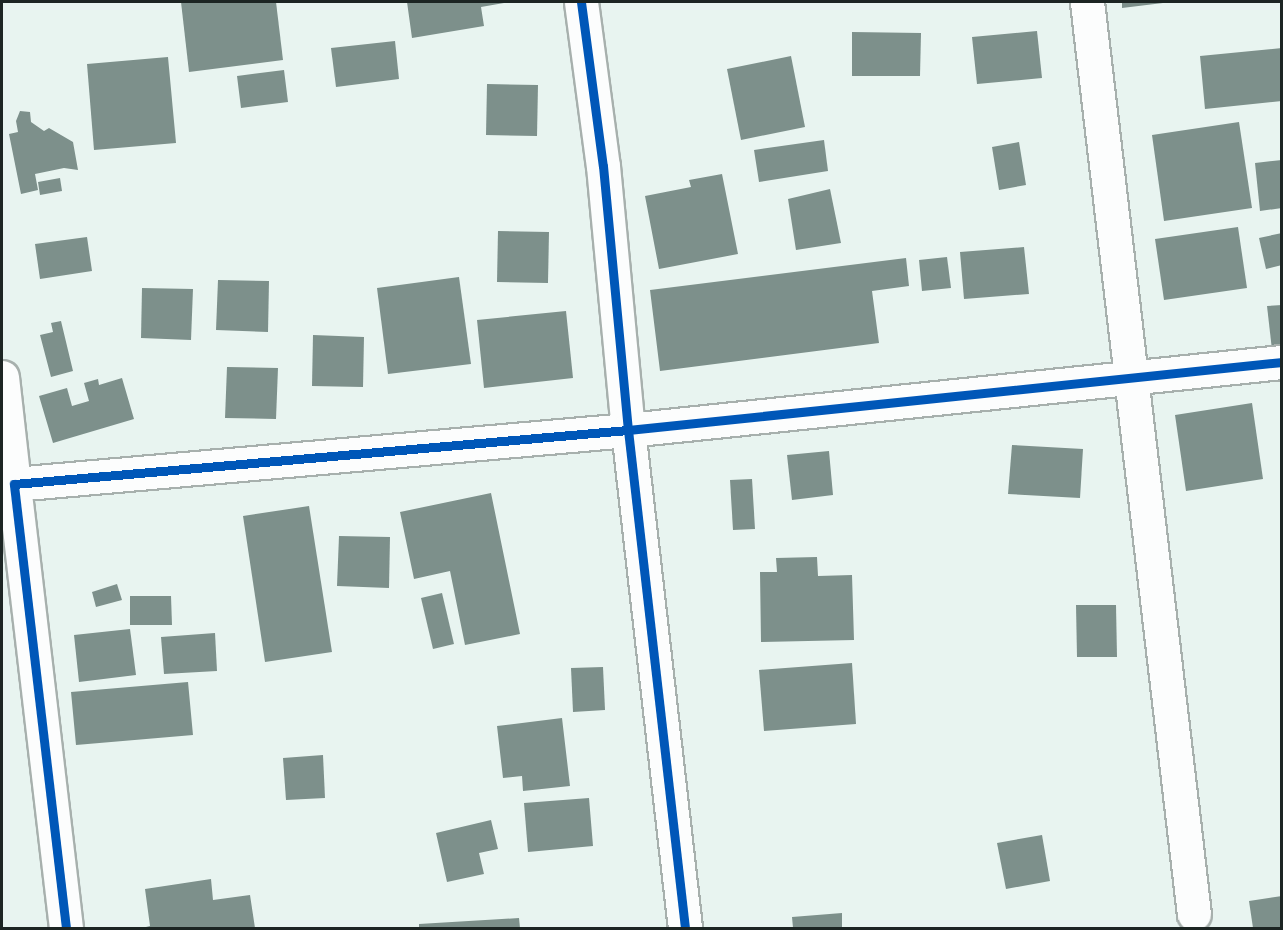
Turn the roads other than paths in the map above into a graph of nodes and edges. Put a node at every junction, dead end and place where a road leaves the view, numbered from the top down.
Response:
1 (581, 2) edge
2 (1087, 2) edge
3 (1281, 362) edge
4 (2, 376) edge
5 (1132, 378) junction
6 (628, 430) junction
7 (8, 485) edge
8 (1194, 914) dead end
9 (66, 928) edge
10 (685, 928) edge

1 - 6 street
2 - 5 street
3 - 5 street
4 - 7 street
5 - 6 street
5 - 8 street
6 - 7 street
6 - 10 street
7 - 9 street

